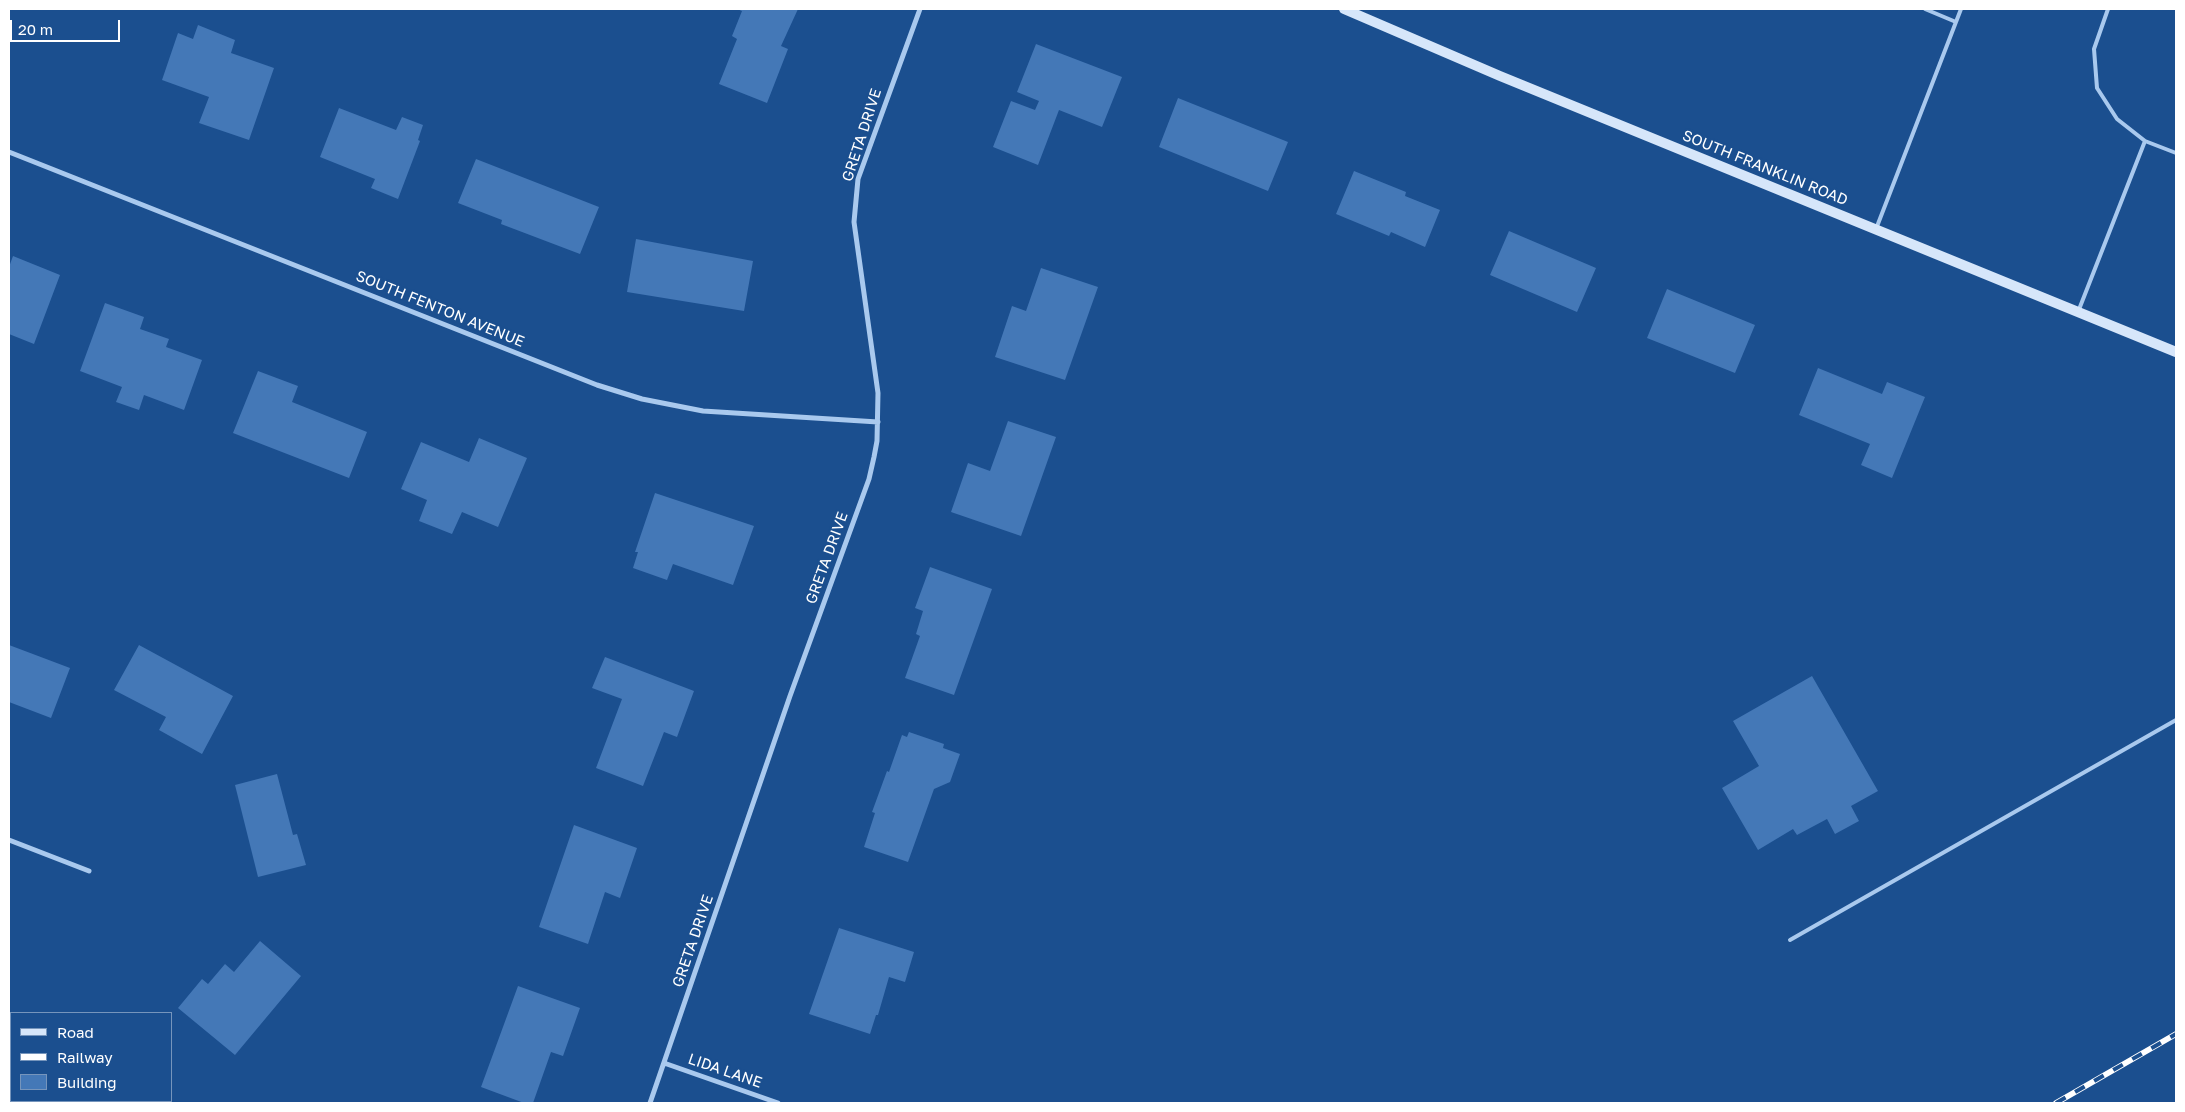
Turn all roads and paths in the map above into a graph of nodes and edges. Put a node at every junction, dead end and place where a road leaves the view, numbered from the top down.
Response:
1 (920, 9) edge
2 (1344, 9) edge
3 (1925, 9) edge
4 (1961, 9) edge
5 (2108, 9) edge
6 (1956, 22) junction
7 (2145, 141) junction
8 (9, 152) edge
9 (2176, 153) edge
10 (1876, 229) junction
11 (2078, 312) junction
12 (2176, 352) edge
13 (878, 422) junction
14 (2176, 720) edge
15 (9, 840) edge
16 (89, 871) dead end
17 (1790, 940) dead end
18 (664, 1063) junction
19 (650, 1103) edge
20 (778, 1103) edge

1 - 13 street, GRETA DRIVE
2 - 10 main road, SOUTH FRANKLIN ROAD
3 - 6 lane
4 - 6 lane
5 - 7 lane
6 - 10 lane
7 - 9 lane
7 - 11 lane
8 - 13 street, SOUTH FENTON AVENUE
10 - 11 main road, SOUTH FRANKLIN ROAD
11 - 12 main road, SOUTH FRANKLIN ROAD
13 - 18 street, GRETA DRIVE
14 - 17 lane
15 - 16 street
18 - 19 street, GRETA DRIVE
18 - 20 street, LIDA LANE

